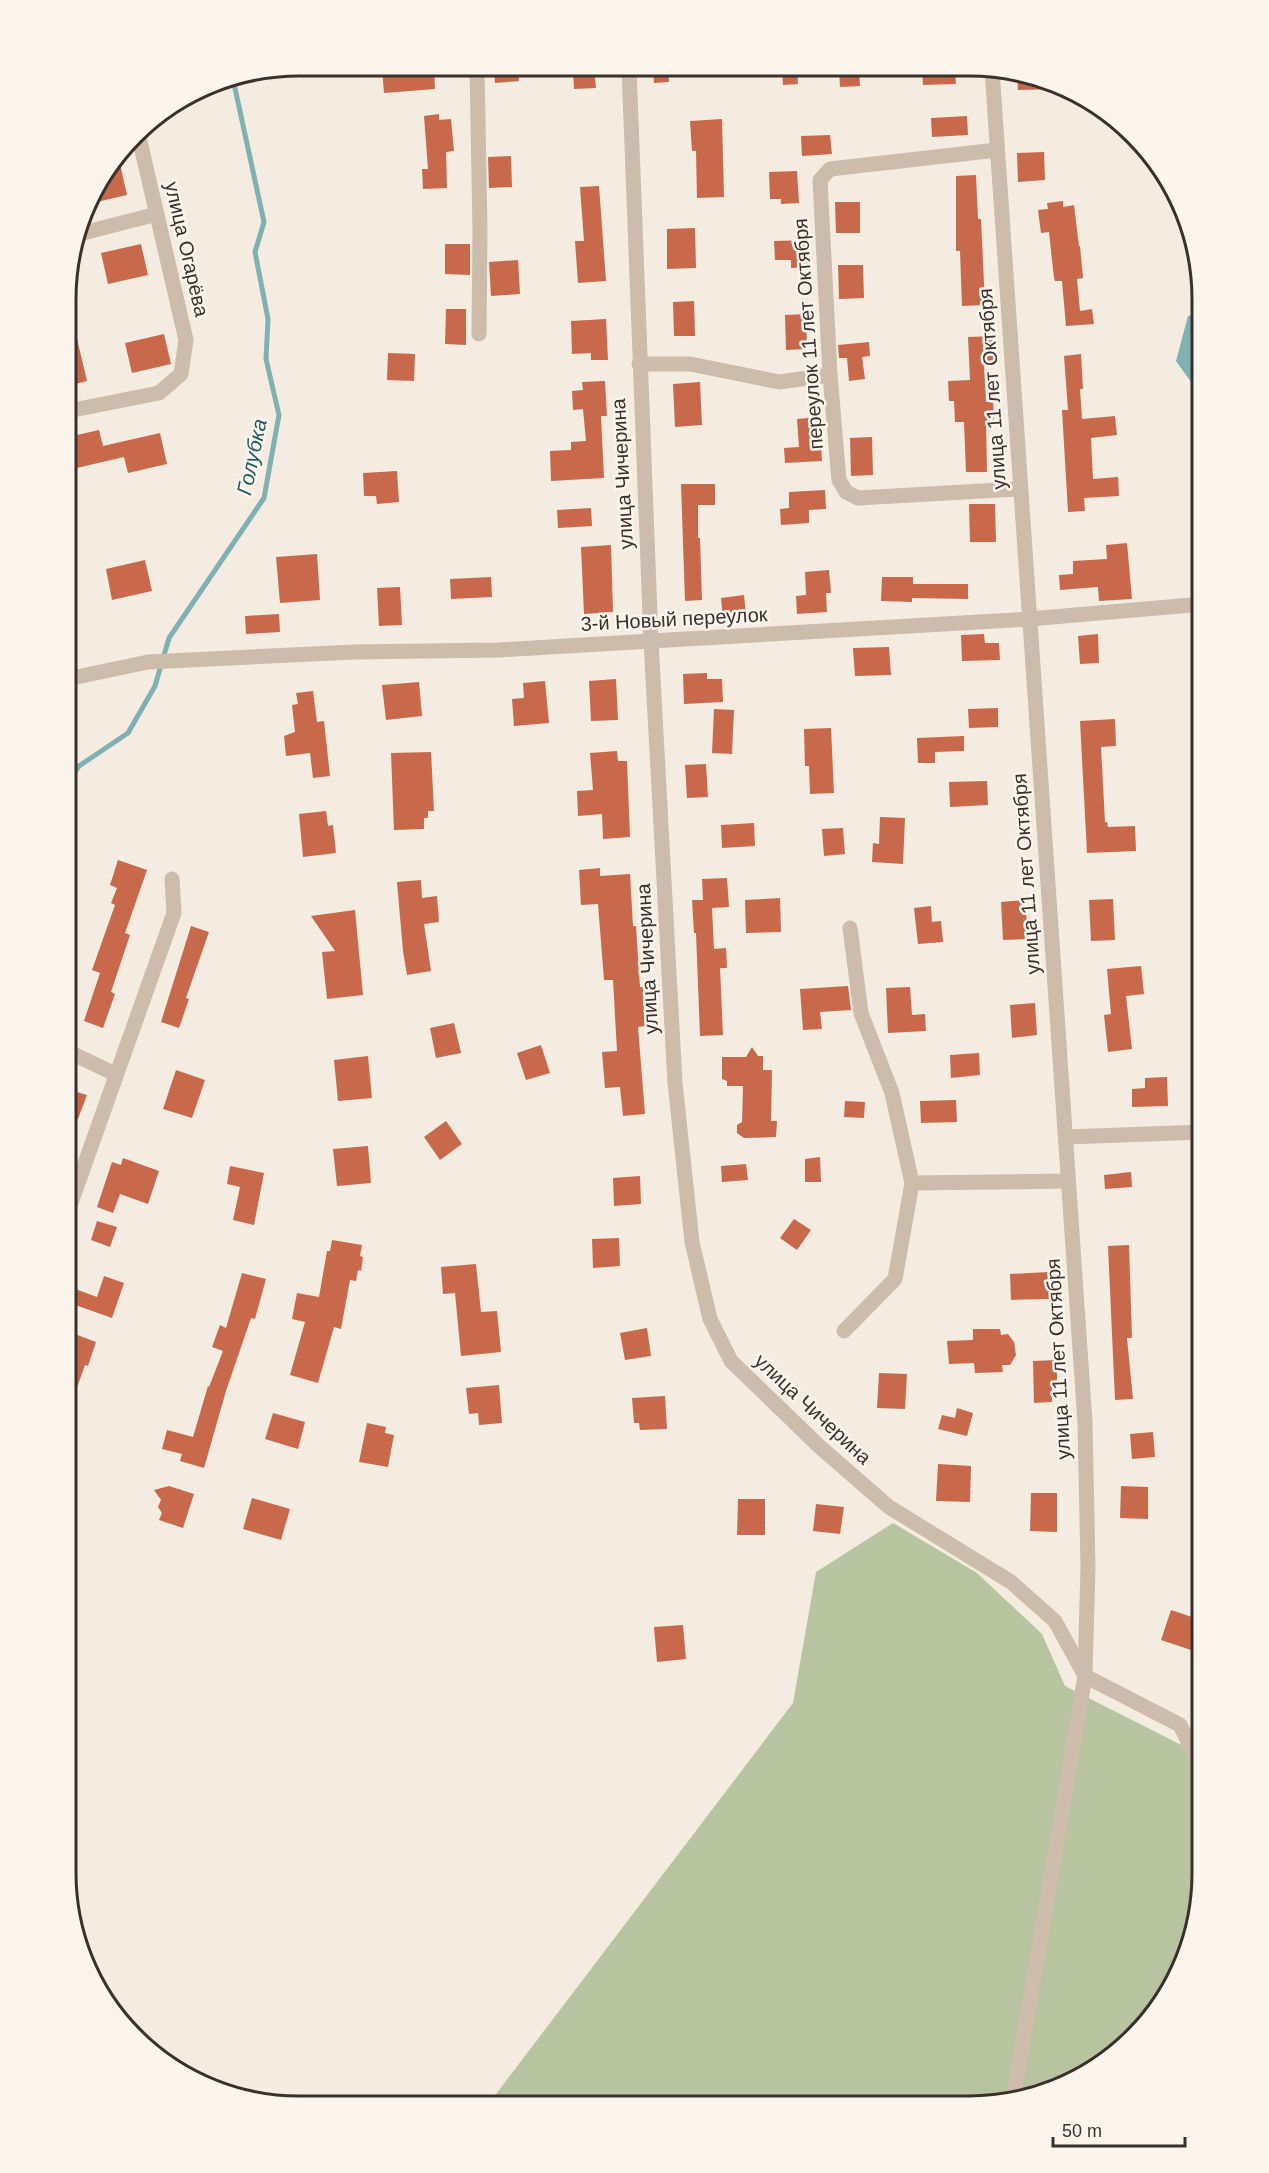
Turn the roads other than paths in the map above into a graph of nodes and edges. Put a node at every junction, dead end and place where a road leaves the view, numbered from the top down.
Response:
1 (477, 76) edge
2 (628, 76) edge
3 (993, 78) edge
4 (140, 144) edge
5 (998, 150) junction
6 (157, 214) junction
7 (87, 232) edge
8 (479, 334) dead end
9 (639, 364) junction
10 (830, 375) junction
11 (76, 409) edge
12 (1020, 489) junction
13 (1192, 605) edge
14 (1029, 619) junction
15 (651, 641) junction
16 (76, 677) edge
17 (172, 879) dead end
18 (850, 928) dead end
19 (76, 1055) edge
20 (115, 1074) junction
21 (1192, 1132) edge
22 (1066, 1137) junction
23 (1068, 1180) junction
24 (912, 1183) junction
25 (76, 1188) edge
26 (844, 1331) dead end
27 (1085, 1676) junction
28 (1192, 1750) edge
29 (1014, 2092) edge

1 - 8 street
2 - 9 street, улица Чичерина
3 - 5 street, улица 11 лет Октября
4 - 6 street, улица Огарёва
5 - 10 street, переулок 11 лет Октября
5 - 12 street, улица 11 лет Октября
6 - 7 street
6 - 11 street, улица Огарёва
9 - 10 street
9 - 15 street, улица Чичерина
10 - 12 street, переулок 11 лет Октября
12 - 14 street, улица 11 лет Октября
13 - 14 street, 3-й Новый переулок
14 - 15 street, 3-й Новый переулок
14 - 22 street, улица 11 лет Октября
15 - 16 street, 3-й Новый переулок
15 - 27 street, улица Чичерина
17 - 20 street
18 - 24 street
19 - 20 street
20 - 25 street
21 - 22 street
22 - 23 street, улица 11 лет Октября
23 - 24 street
23 - 27 street, улица 11 лет Октября
24 - 26 street
27 - 28 street
27 - 29 street, улица 11 лет Октября

